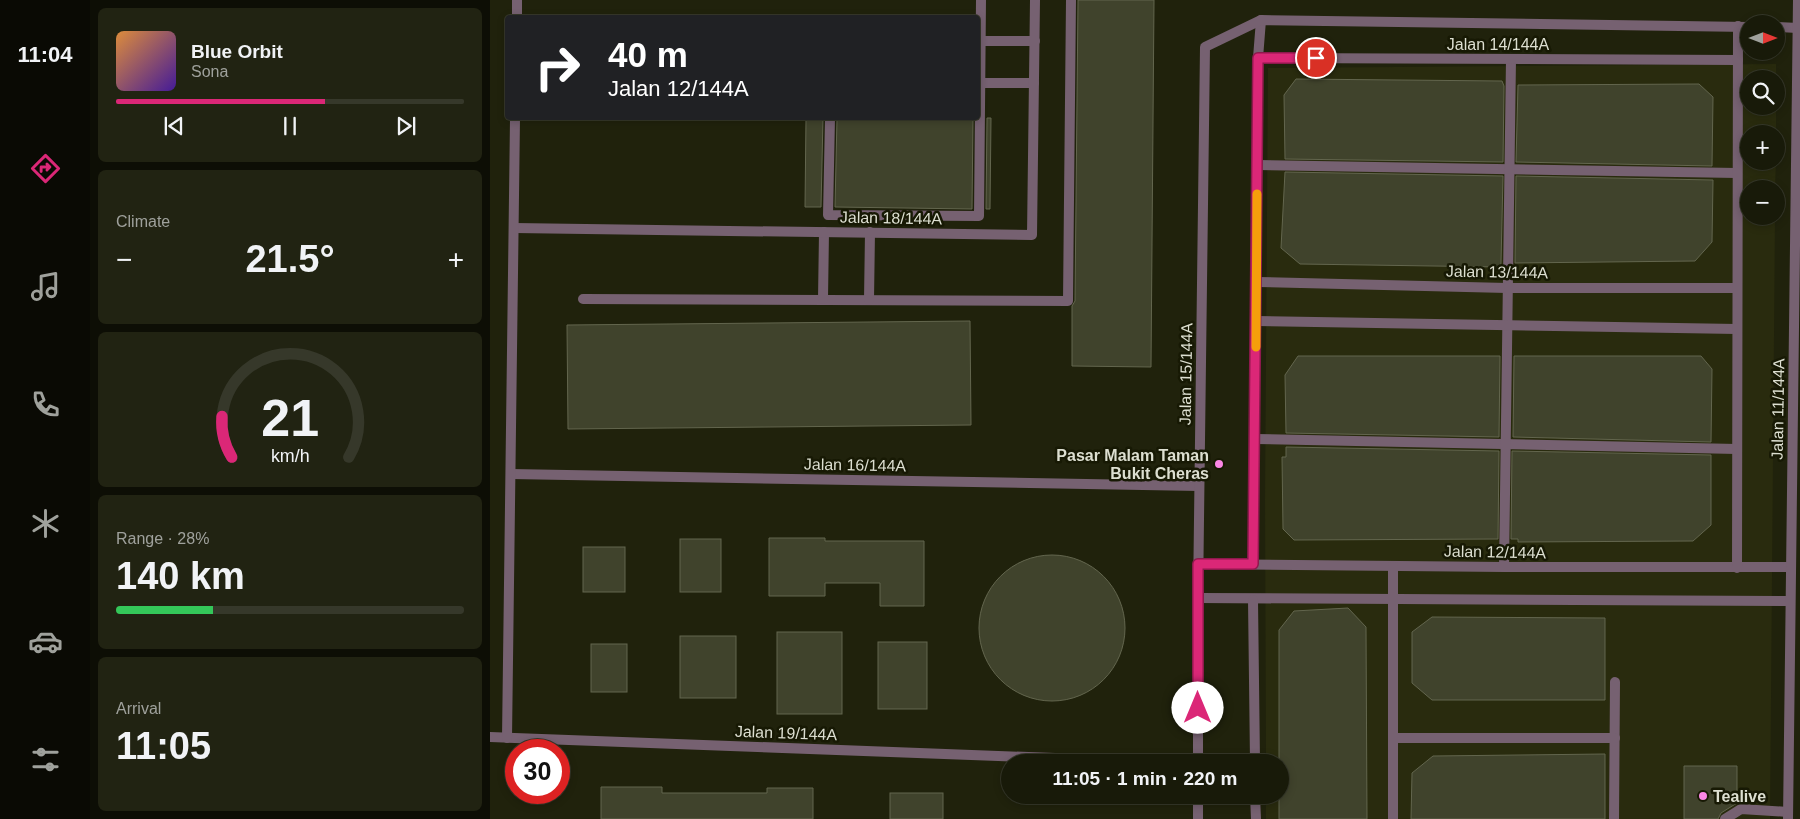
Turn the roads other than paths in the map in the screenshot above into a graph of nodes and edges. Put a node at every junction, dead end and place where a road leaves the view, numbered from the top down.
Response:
1 (517, 0) edge
2 (981, 0) edge
3 (1035, 0) edge
4 (1071, 0) edge
5 (1798, 0) edge
6 (517, 15) edge
7 (1261, 20) junction
8 (1738, 26) joint
9 (1785, 27) edge
10 (1798, 28) junction
11 (981, 41) junction
12 (1035, 41) junction
13 (1205, 47) joint
14 (1258, 58) junction
15 (1511, 59) junction
16 (1738, 60) junction
17 (981, 83) junction
18 (1034, 83) junction
19 (515, 120) edge
20 (830, 120) edge
21 (1257, 166) junction
22 (1510, 170) junction
23 (1738, 173) junction
24 (514, 228) junction
25 (1798, 230) edge
26 (824, 232) junction
27 (870, 232) junction
28 (1257, 282) junction
29 (1508, 288) junction
30 (1738, 288) junction
31 (583, 299) dead end
32 (823, 299) junction
33 (869, 300) junction
34 (1256, 321) junction
35 (1507, 323) junction
36 (1737, 328) junction
37 (1255, 438) junction
38 (1506, 442) junction
39 (1737, 448) junction
40 (511, 474) junction
41 (1199, 486) junction
42 (1796, 514) edge
43 (1198, 564) junction
44 (1253, 564) junction
45 (1393, 566) junction
46 (1504, 567) junction
47 (1791, 567) junction
48 (1737, 568) junction
49 (1198, 598) junction
50 (1253, 600) junction
51 (1393, 600) junction
52 (1790, 601) junction
53 (1614, 682) dead end
54 (490, 737) edge
55 (507, 738) junction
56 (1393, 738) junction
57 (1614, 738) junction
58 (1198, 754) edge
59 (1255, 754) edge
60 (1001, 756) edge
61 (1198, 804) edge
62 (1255, 804) edge
63 (1788, 815) edge
64 (1198, 819) edge
65 (1256, 819) edge
66 (1393, 819) edge
67 (1614, 819) edge
68 (1725, 819) edge

1 - 6 street
2 - 11 street
3 - 12 street, Jalan 18/144A
4 - 33 street
5 - 10 street, Jalan 11/144A
7 - 8 street, Jalan 14/144A
7 - 13 street, Jalan 14/144A
7 - 14 street
8 - 16 street
9 - 10 street
10 - 25 street, Jalan 11/144A
11 - 12 street
11 - 17 street
12 - 18 street, Jalan 18/144A
13 - 41 street, Jalan 15/144A
14 - 15 street, Jalan 14/144A
14 - 21 street
15 - 16 street, Jalan 14/144A
15 - 22 street
16 - 23 street
17 - 18 street
17 - 20 street
18 - 27 street, Jalan 18/144A
19 - 24 street
21 - 22 street
21 - 28 street
22 - 23 street
22 - 29 street
23 - 30 street
24 - 26 street, Jalan 18/144A
24 - 40 street
25 - 42 street, Jalan 11/144A
26 - 27 street, Jalan 18/144A
26 - 32 street
27 - 33 street
28 - 29 street, Jalan 13/144A
28 - 34 street
29 - 30 street, Jalan 13/144A
29 - 35 street
30 - 36 street
31 - 32 street
32 - 33 street
34 - 35 street
34 - 37 street
35 - 36 street
35 - 38 street
36 - 39 street
37 - 38 street
37 - 44 street
38 - 39 street
38 - 46 street
39 - 48 street
40 - 41 street, Jalan 16/144A
40 - 55 street
41 - 43 street, Jalan 15/144A
42 - 47 street, Jalan 11/144A
43 - 44 street, Jalan 12/144A
43 - 49 street, Jalan 15/144A
44 - 45 street, Jalan 12/144A
45 - 46 street, Jalan 12/144A
45 - 51 street
46 - 48 street, Jalan 12/144A
47 - 48 street, Jalan 12/144A
47 - 52 street, Jalan 11/144A
49 - 50 street
49 - 58 street, Jalan 15/144A
50 - 51 street
50 - 59 street
51 - 52 street
51 - 56 street
52 - 63 street, Jalan 11/144A
53 - 57 street
54 - 55 street, Jalan 19/144A
55 - 60 street, Jalan 19/144A
56 - 57 street
56 - 66 street
57 - 67 street
61 - 64 street
62 - 65 street
63 - 68 street

